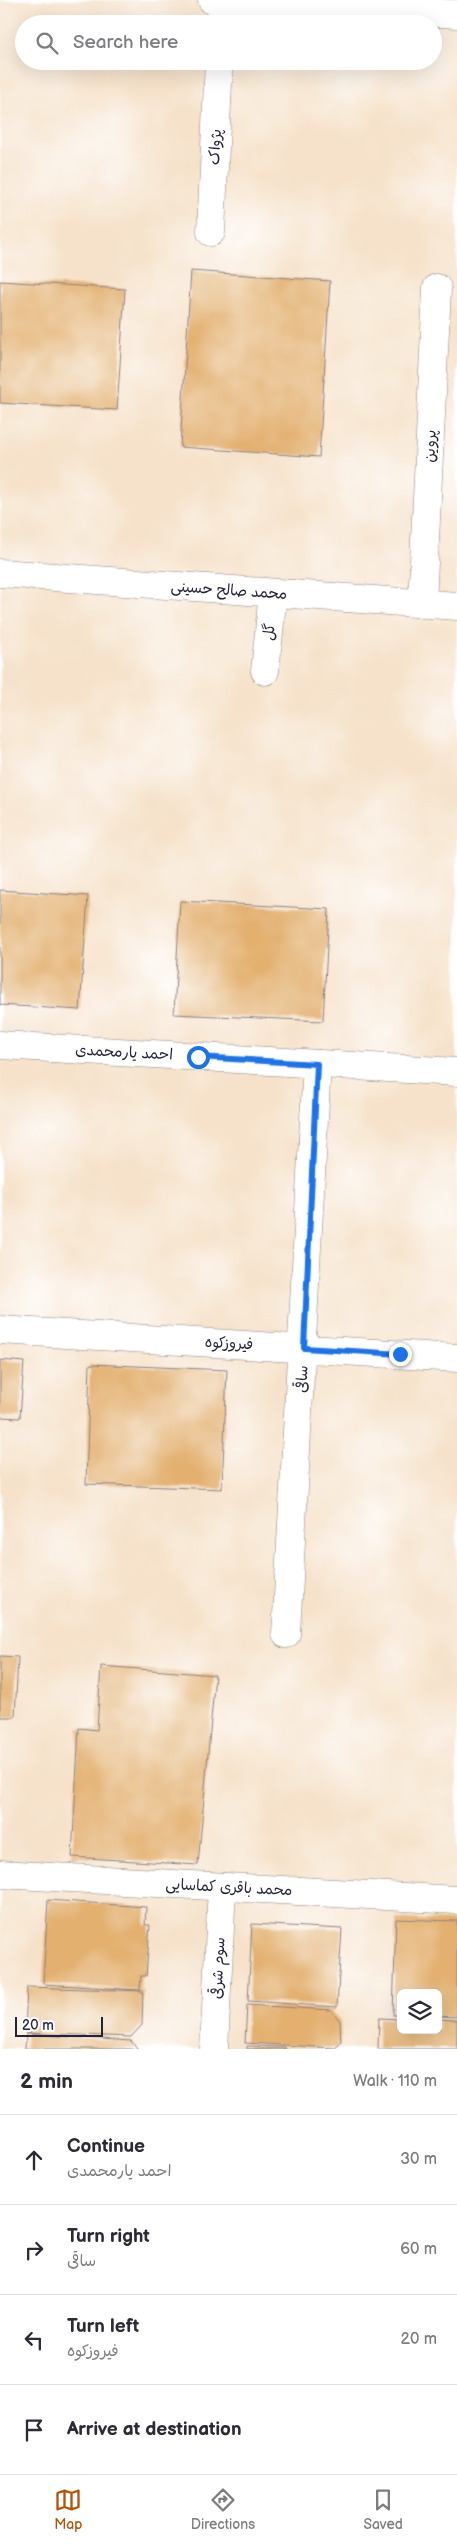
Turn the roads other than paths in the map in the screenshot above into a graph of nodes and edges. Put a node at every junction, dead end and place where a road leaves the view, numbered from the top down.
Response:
1 (212, 0) edge
2 (222, 0) edge
3 (457, 14) edge
4 (221, 15) edge
5 (219, 70) edge
6 (211, 232) dead end
7 (437, 288) dead end
8 (0, 573) edge
9 (273, 593) junction
10 (422, 604) junction
11 (457, 606) edge
12 (265, 671) dead end
13 (0, 1045) edge
14 (317, 1064) junction
15 (457, 1072) edge
16 (0, 1330) edge
17 (304, 1348) junction
18 (457, 1358) edge
19 (286, 1634) dead end
20 (0, 1874) edge
21 (222, 1887) junction
22 (457, 1900) edge
23 (214, 2049) edge

1 - 2 street
2 - 3 street
2 - 4 street
5 - 6 street, پژواک
7 - 10 street, پروین
8 - 9 street, محمد صالح حسینی
9 - 10 street, محمد صالح حسینی
9 - 12 street, گل
10 - 11 street, محمد صالح حسینی
13 - 14 street, احمد یارمحمدی
14 - 15 street, احمد یارمحمدی
14 - 17 street, ساقی
16 - 17 street, فیروزکوه
17 - 18 street, فیروزکوه
17 - 19 street, ساقی
20 - 21 street, محمد باقری کماسایی
21 - 22 street, محمد باقری کماسایی
21 - 23 street, سوم شرقی

